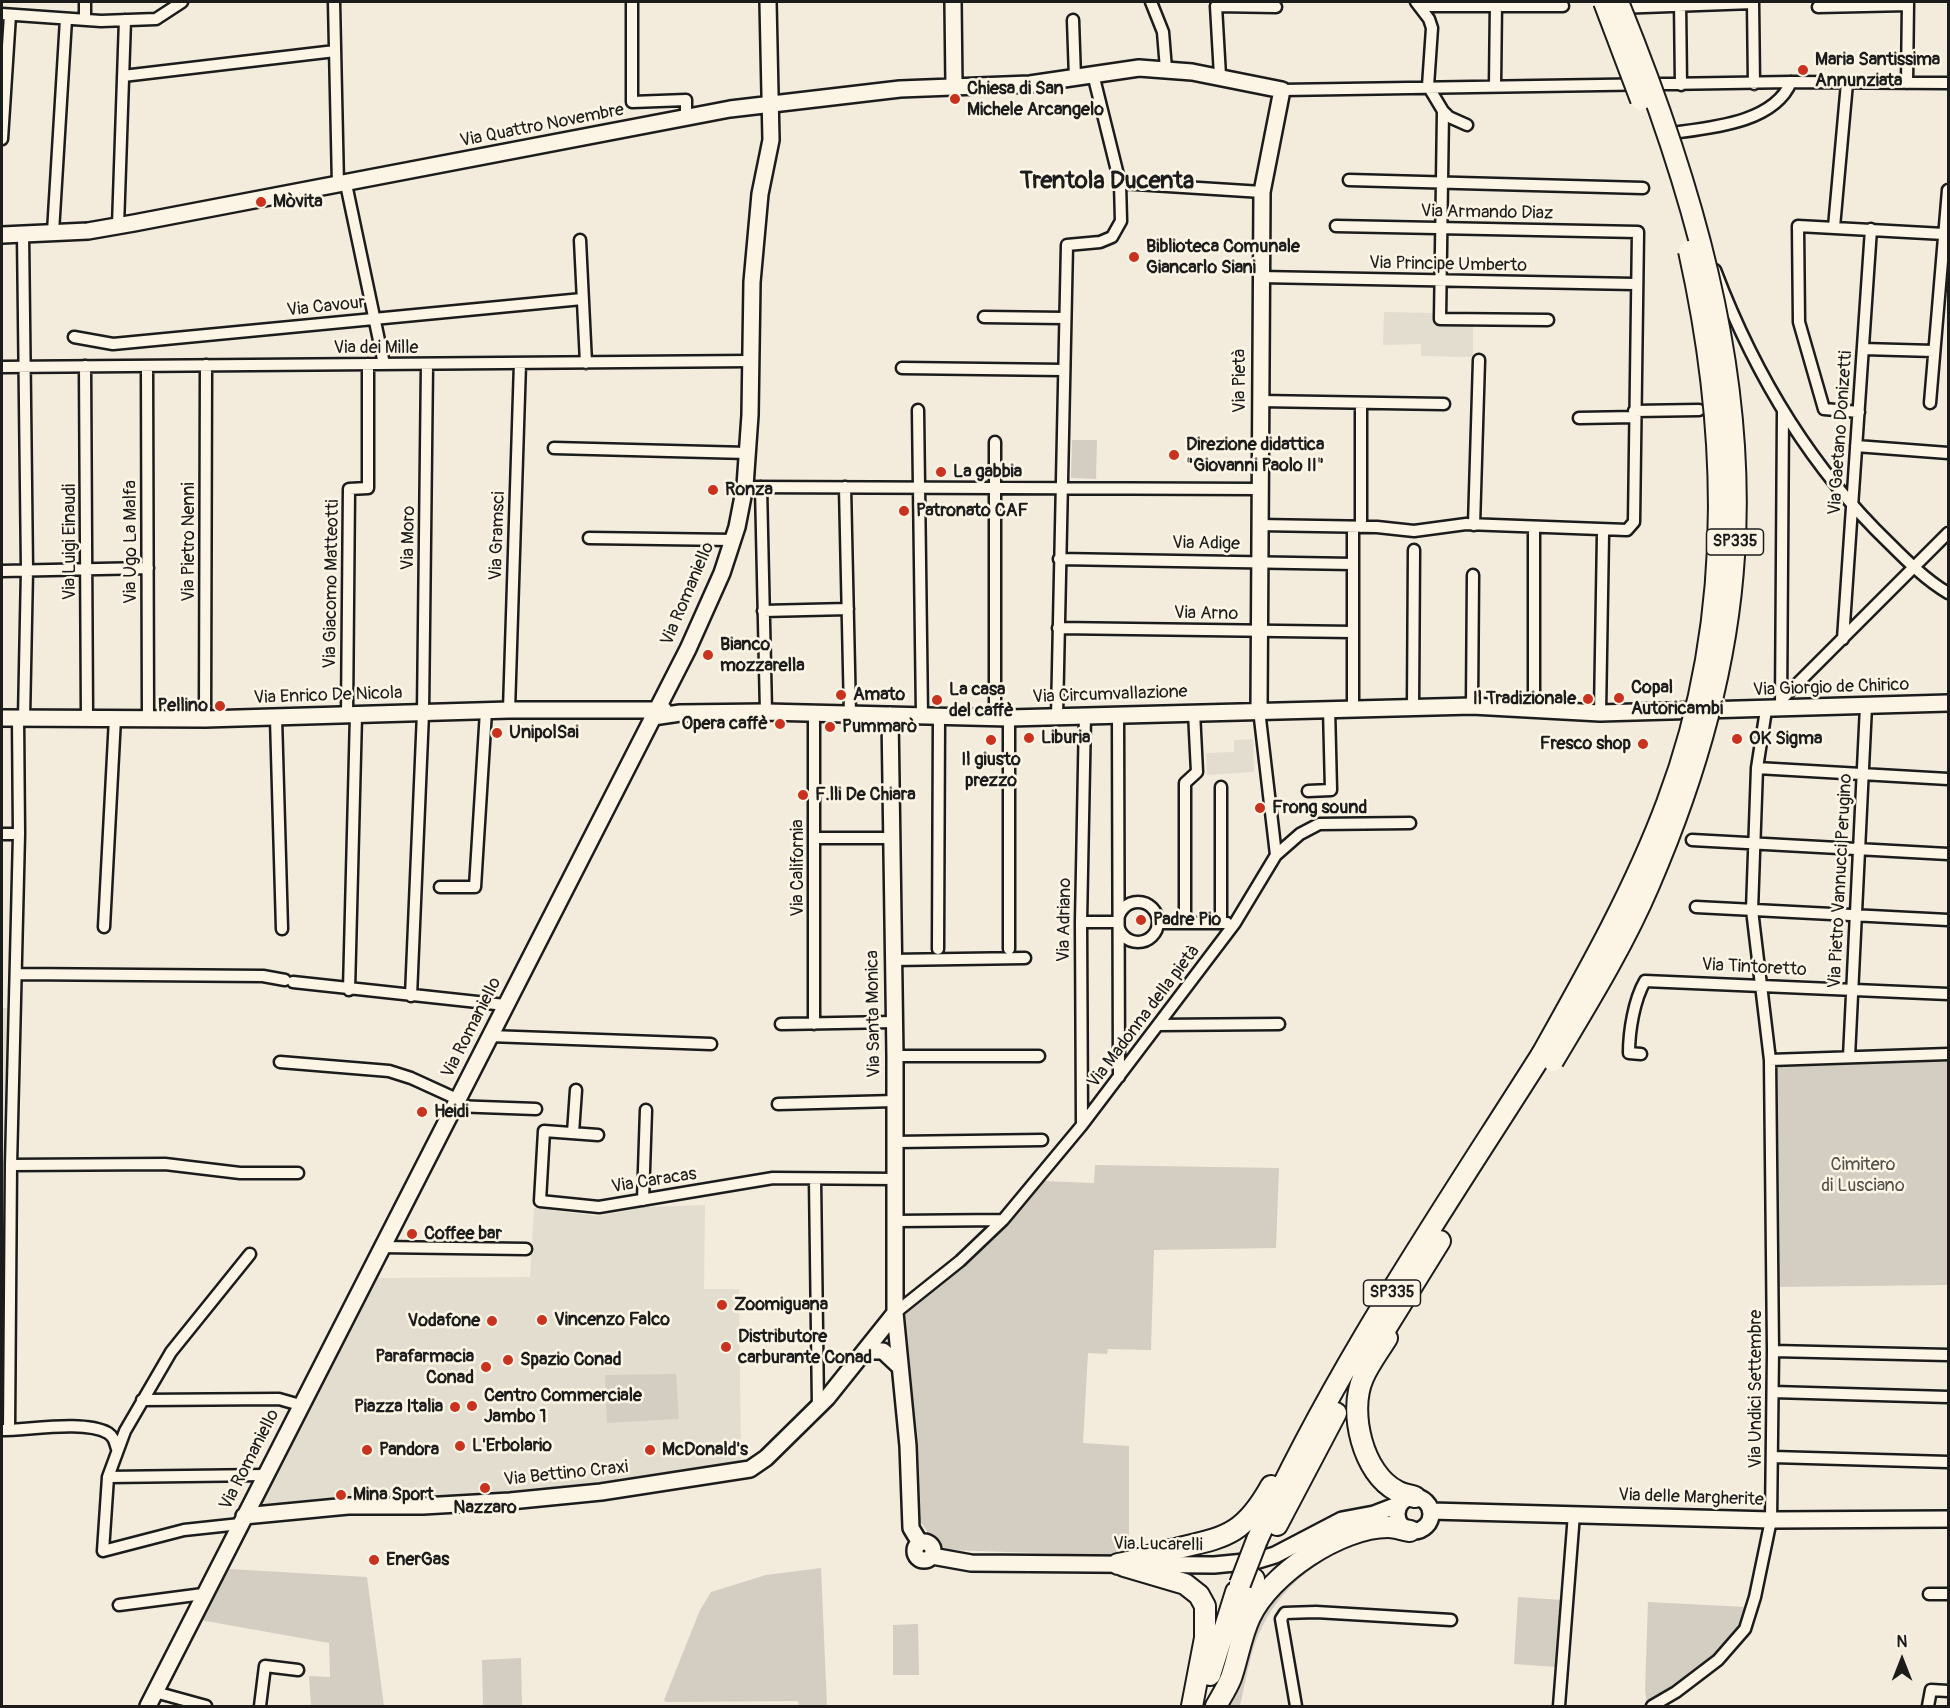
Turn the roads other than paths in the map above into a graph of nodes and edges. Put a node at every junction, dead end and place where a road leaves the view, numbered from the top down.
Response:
1 (85, 2) edge
2 (182, 2) edge
3 (334, 2) edge
4 (632, 2) edge
5 (768, 2) edge
6 (953, 2) edge
7 (1150, 2) edge
8 (1754, 2) edge
9 (1612, 3) edge
10 (1680, 3) edge
11 (1908, 3) edge
12 (1417, 4) edge
13 (1496, 4) edge
14 (1563, 6) dead end
15 (1276, 7) dead end
16 (1818, 7) dead end
17 (6, 15) edge
18 (66, 19) junction
19 (85, 20) junction
20 (125, 20) junction
21 (1073, 20) dead end
22 (335, 51) junction
23 (1166, 69) junction
24 (1093, 74) junction
25 (123, 76) junction
26 (1220, 76) junction
27 (1075, 78) junction
28 (1791, 82) junction
29 (1847, 83) junction
30 (1907, 83) junction
31 (1948, 83) edge
32 (1754, 84) junction
33 (1681, 85) junction
34 (954, 86) junction
35 (1428, 86) junction
36 (1495, 86) junction
37 (1644, 86) junction
38 (1282, 90) junction
39 (771, 104) junction
40 (1443, 111) junction
41 (686, 118) junction
42 (1467, 125) dead end
43 (1662, 134) junction
44 (2, 139) edge
45 (1349, 180) dead end
46 (1119, 183) junction
47 (1443, 183) junction
48 (342, 185) junction
49 (1643, 188) dead end
50 (1948, 190) edge
51 (1262, 192) junction
52 (118, 226) junction
53 (1336, 226) dead end
54 (1834, 227) junction
55 (1442, 228) junction
56 (1871, 229) junction
57 (52, 232) junction
58 (23, 234) junction
59 (1944, 234) junction
60 (2, 235) edge
61 (580, 240) dead end
62 (1260, 277) junction
63 (1440, 282) junction
64 (1635, 284) junction
65 (582, 299) junction
66 (984, 317) dead end
67 (1064, 318) junction
68 (374, 319) junction
69 (1548, 320) dead end
70 (74, 337) dead end
71 (1863, 348) junction
72 (1934, 351) junction
73 (1479, 360) dead end
74 (750, 361) junction
75 (520, 363) junction
76 (586, 363) junction
77 (368, 364) junction
78 (384, 364) junction
79 (427, 364) junction
80 (206, 365) junction
81 (85, 366) junction
82 (147, 366) junction
83 (2, 367) edge
84 (26, 367) junction
85 (902, 368) dead end
86 (1064, 370) junction
87 (1260, 401) junction
88 (1361, 403) junction
89 (1930, 403) dead end
90 (1444, 404) dead end
91 (918, 410) dead end
92 (1699, 410) dead end
93 (1783, 411) junction
94 (1859, 412) junction
95 (1634, 414) junction
96 (1579, 418) dead end
97 (995, 442) dead end
98 (1856, 446) junction
99 (554, 448) dead end
100 (747, 453) junction
101 (1948, 453) edge
102 (744, 487) junction
103 (761, 487) junction
104 (845, 487) junction
105 (920, 488) junction
106 (1061, 488) junction
107 (995, 489) junction
108 (1259, 489) junction
109 (1852, 507) junction
110 (1259, 525) junction
111 (1474, 525) junction
112 (1357, 527) junction
113 (1534, 527) junction
114 (1948, 533) edge
115 (1603, 534) dead end
116 (590, 538) dead end
117 (732, 540) junction
118 (1414, 550) dead end
119 (1059, 559) junction
120 (1259, 561) junction
121 (1353, 564) junction
122 (1915, 567) junction
123 (148, 568) junction
124 (87, 569) junction
125 (27, 570) junction
126 (2, 571) edge
127 (1473, 576) dead end
128 (1948, 593) edge
129 (848, 609) junction
130 (764, 611) junction
131 (1058, 628) junction
132 (1259, 631) junction
133 (1353, 632) junction
134 (1843, 639) junction
135 (1948, 704) edge
136 (1472, 705) junction
137 (1413, 706) junction
138 (1776, 706) junction
139 (1866, 706) junction
140 (1329, 708) junction
141 (1353, 708) junction
142 (509, 710) junction
143 (665, 710) junction
144 (1259, 710) junction
145 (1538, 710) junction
146 (486, 711) junction
147 (766, 712) junction
148 (1194, 712) junction
149 (423, 713) junction
150 (814, 713) junction
151 (1600, 713) junction
152 (850, 714) junction
153 (890, 714) junction
154 (1085, 714) junction
155 (1118, 714) junction
156 (352, 715) junction
157 (922, 716) junction
158 (1057, 716) junction
159 (939, 717) junction
160 (2, 718) edge
161 (21, 718) junction
162 (87, 718) junction
163 (115, 718) junction
164 (148, 718) junction
165 (276, 718) junction
166 (1002, 718) junction
167 (205, 719) junction
168 (1757, 768) junction
169 (1863, 774) junction
170 (1948, 779) edge
171 (1221, 787) dead end
172 (1308, 791) dead end
173 (1410, 823) dead end
174 (2, 834) edge
175 (19, 834) junction
176 (814, 838) junction
177 (893, 838) junction
178 (1692, 840) dead end
179 (1753, 842) junction
180 (1859, 850) junction
181 (1948, 854) edge
182 (1276, 855) junction
183 (440, 887) dead end
184 (1696, 907) dead end
185 (1752, 910) junction
186 (1856, 915) junction
187 (1948, 920) edge
188 (1081, 922) junction
189 (1118, 922) junction
190 (1158, 923) junction
191 (1185, 923) junction
192 (1221, 923) junction
193 (1235, 923) junction
194 (104, 927) dead end
195 (282, 929) dead end
196 (938, 949) dead end
197 (1009, 949) dead end
198 (1025, 958) dead end
199 (892, 960) junction
200 (17, 974) junction
201 (1761, 984) junction
202 (1853, 989) junction
203 (349, 990) junction
204 (1948, 994) edge
205 (411, 996) junction
206 (505, 1005) junction
207 (894, 1022) junction
208 (814, 1023) junction
209 (781, 1024) dead end
210 (1279, 1024) dead end
211 (1158, 1025) junction
212 (489, 1036) junction
213 (711, 1044) dead end
214 (1641, 1054) dead end
215 (1948, 1054) edge
216 (895, 1056) junction
217 (1038, 1056) dead end
218 (1849, 1057) junction
219 (1547, 1058) junction
220 (1770, 1060) junction
221 (280, 1062) dead end
222 (1119, 1077) junction
223 (576, 1090) dead end
224 (895, 1101) junction
225 (455, 1102) junction
226 (778, 1104) dead end
227 (536, 1109) dead end
228 (646, 1110) dead end
229 (1082, 1125) junction
230 (573, 1133) junction
231 (598, 1135) dead end
232 (1042, 1140) dead end
233 (895, 1142) junction
234 (11, 1165) junction
235 (298, 1173) dead end
236 (814, 1179) junction
237 (896, 1179) junction
238 (643, 1200) junction
239 (1003, 1220) junction
240 (896, 1221) junction
241 (381, 1247) junction
242 (526, 1249) dead end
243 (250, 1254) dead end
244 (1421, 1272) junction
245 (895, 1313) junction
246 (866, 1351) junction
247 (1773, 1351) junction
248 (1948, 1355) edge
249 (900, 1367) junction
250 (1773, 1392) junction
251 (1948, 1397) edge
252 (142, 1400) junction
253 (300, 1405) junction
254 (818, 1407) junction
255 (1320, 1415) junction
256 (5, 1430) edge
257 (117, 1449) junction
258 (1773, 1457) junction
259 (1948, 1462) edge
260 (265, 1475) junction
261 (108, 1477) junction
262 (1408, 1500) junction
263 (1431, 1511) junction
264 (1374, 1514) junction
265 (1574, 1514) junction
266 (1948, 1519) edge
267 (242, 1520) junction
268 (1771, 1520) junction
269 (1404, 1526) junction
270 (1264, 1539) junction
271 (1118, 1564) junction
272 (1247, 1582) junction
273 (203, 1594) junction
274 (1929, 1594) dead end
275 (1948, 1594) edge
276 (119, 1605) dead end
277 (1451, 1620) dead end
278 (298, 1670) dead end
279 (1948, 1691) edge
280 (151, 1700) edge
281 (206, 1707) edge
282 (260, 1707) edge
283 (1192, 1707) edge
284 (1201, 1707) edge
285 (1214, 1707) edge
286 (1296, 1707) edge
287 (1559, 1707) edge
288 (1652, 1707) edge
289 (1928, 1707) edge

1 - 19 street
2 - 20 street
3 - 22 street
4 - 41 street
5 - 39 street, Via Romaniello
6 - 34 street
7 - 23 street
8 - 10 street
8 - 32 street
9 - 10 street
9 - 37 street
9 - 219 highway, SP335, bridge
10 - 33 street
11 - 16 street
11 - 30 street
12 - 13 street
12 - 35 street
13 - 14 street
13 - 36 street
15 - 26 street
17 - 18 street
17 - 44 street
18 - 19 street
18 - 57 street
19 - 20 street
20 - 25 street
21 - 27 street
22 - 25 street
22 - 48 street
23 - 24 street, Via Quattro Novembre
23 - 26 street, Via Quattro Novembre
24 - 27 street, Via Quattro Novembre
24 - 46 street
25 - 52 street
26 - 38 street, Via Quattro Novembre
27 - 34 street, Via Quattro Novembre
28 - 29 street
28 - 32 street
28 - 43 street
29 - 30 street
29 - 54 street
30 - 31 street
32 - 33 street
33 - 37 street
34 - 39 street, Via Quattro Novembre
35 - 36 street
35 - 38 street
35 - 40 street
36 - 37 street
37 - 43 street
38 - 51 street, Via Pietà
39 - 41 street, Via Quattro Novembre
39 - 74 street, Via Romaniello
40 - 42 street
40 - 47 street
41 - 48 street, Via Quattro Novembre
43 - 93 street
45 - 47 street
46 - 51 street
46 - 67 street
47 - 49 street
47 - 55 street
48 - 52 street, Via Quattro Novembre
48 - 68 street
50 - 59 street
51 - 62 street, Via Pietà
52 - 57 street, Via Quattro Novembre
53 - 55 street, Via Armando Diaz
54 - 56 street
54 - 94 street
55 - 63 street
55 - 64 street, Via Armando Diaz
56 - 59 street
56 - 71 street, Via Gaetano Donizetti
57 - 58 street, Via Quattro Novembre
58 - 60 street, Via Quattro Novembre
58 - 84 street
59 - 72 street
61 - 65 street
62 - 63 street, Via Principe Umberto
62 - 87 street, Via Pietà
63 - 64 street, Via Principe Umberto
63 - 69 street
64 - 95 street
65 - 68 street, Via Cavour
65 - 76 street
66 - 67 street
67 - 86 street
68 - 70 street, Via Cavour
68 - 78 street
71 - 72 street
71 - 94 street, Via Gaetano Donizetti
72 - 89 street
73 - 111 street
74 - 76 street, Via dei Mille
74 - 100 street, Via Romaniello
75 - 76 street, Via dei Mille
75 - 79 street, Via dei Mille
75 - 142 street, Via Gramsci
77 - 78 street, Via dei Mille
77 - 80 street, Via dei Mille
77 - 156 street, Via Giacomo Matteotti
78 - 79 street, Via dei Mille
79 - 149 street, Via Moro
80 - 82 street, Via dei Mille
80 - 167 street, Via Pietro Nenni
81 - 82 street, Via dei Mille
81 - 84 street, Via dei Mille
81 - 124 street, Via Luigi Einaudi
82 - 123 street, Via Ugo La Malfa
83 - 84 street, Via dei Mille
84 - 125 street
85 - 86 street
86 - 106 street
87 - 88 street
87 - 108 street, Via Pietà
88 - 90 street
88 - 112 street
91 - 105 street
92 - 95 street
93 - 109 street
93 - 138 street, Via Undici Settembre
94 - 98 street, Via Gaetano Donizetti
95 - 96 street
95 - 113 street
97 - 107 street
98 - 101 street
98 - 109 street, Via Gaetano Donizetti
99 - 100 street
100 - 102 street, Via Romaniello
102 - 103 street
102 - 117 street, Via Romaniello
103 - 104 street
103 - 130 street
104 - 105 street
104 - 129 street
105 - 107 street
105 - 157 street
106 - 107 street
106 - 108 street
106 - 119 street
107 - 166 street
108 - 110 street, Via Pietà
109 - 122 street
109 - 134 street, Via Gaetano Donizetti
110 - 112 street
110 - 120 street, Via Pietà
111 - 112 street
111 - 113 street
112 - 121 street
113 - 145 street
114 - 122 street
115 - 151 street
116 - 117 street
117 - 143 street, Via Romaniello
118 - 137 street
119 - 120 street, Via Adige
119 - 131 street
120 - 121 street, Via Adige
120 - 132 street, Via Pietà
121 - 133 street
122 - 128 street
122 - 134 street
123 - 124 street
123 - 164 street, Via Ugo La Malfa
124 - 125 street
124 - 162 street, Via Luigi Einaudi
125 - 126 street
125 - 161 street
127 - 136 street
129 - 130 street
129 - 152 street
130 - 147 street
131 - 132 street, Via Arno
131 - 158 street
132 - 133 street, Via Arno
132 - 144 street, Via Pietà
133 - 141 street
134 - 138 street
135 - 139 street, Via Giorgio de Chirico
136 - 137 street, Via Circumvallazione
136 - 145 street, Via Circumvallazione
137 - 141 street, Via Circumvallazione
138 - 139 street, Via Giorgio de Chirico
138 - 151 street, Via Giorgio de Chirico
138 - 168 street, Via Undici Settembre
139 - 169 street, Via Pietro Vannucci Perugino
140 - 141 street, Via Circumvallazione
140 - 144 street, Via Circumvallazione
140 - 172 street
142 - 143 street, Via Enrico De Nicola
142 - 146 street, Via Enrico De Nicola
143 - 147 street, Via Circumvallazione
143 - 206 street, Via Romaniello
144 - 148 street, Via Circumvallazione
144 - 182 street
145 - 151 street
146 - 149 street, Via Enrico De Nicola
146 - 183 street
147 - 150 street, Via Circumvallazione
148 - 155 street, Via Circumvallazione
148 - 191 street
149 - 156 street, Via Enrico De Nicola
149 - 205 street, Via Moro
150 - 152 street, Via Circumvallazione
150 - 176 street, Via California
152 - 153 street, Via Circumvallazione
153 - 157 street, Via Circumvallazione
153 - 177 street, Via Santa Monica
154 - 155 street, Via Circumvallazione
154 - 158 street, Via Circumvallazione
154 - 188 street, Via Adriano
155 - 189 street
156 - 165 street, Via Enrico De Nicola
156 - 203 street
157 - 159 street, Via Circumvallazione
158 - 166 street, Via Circumvallazione
159 - 166 street, Via Circumvallazione
159 - 196 street
160 - 161 street, Via Enrico De Nicola
161 - 162 street, Via Enrico De Nicola
161 - 175 street
162 - 163 street, Via Enrico De Nicola
163 - 164 street, Via Enrico De Nicola
163 - 194 street
164 - 167 street, Via Enrico De Nicola
165 - 167 street, Via Enrico De Nicola
165 - 195 street
166 - 197 street
168 - 169 street
168 - 179 street, Via Undici Settembre
169 - 170 street
169 - 180 street, Via Pietro Vannucci Perugino
171 - 192 street
173 - 182 street
174 - 175 street
175 - 200 street
176 - 177 street
176 - 208 street, Via California
177 - 199 street, Via Santa Monica
178 - 179 street
179 - 180 street
179 - 185 street, Via Undici Settembre
180 - 181 street
180 - 186 street, Via Pietro Vannucci Perugino
182 - 193 street, Via Madonna della pietà
184 - 185 street
185 - 186 street
185 - 201 street, Via Undici Settembre
186 - 187 street
186 - 202 street, Via Pietro Vannucci Perugino
188 - 189 street
188 - 229 street, Via Adriano
189 - 190 street
189 - 190 street
189 - 222 street
190 - 191 street
191 - 192 street
192 - 193 street
193 - 211 street, Via Madonna della pietà
198 - 199 street
199 - 207 street, Via Santa Monica
200 - 203 street
200 - 234 street
201 - 202 street, Via Tintoretto
201 - 214 street, Via Tintoretto
201 - 220 street, Via Undici Settembre
202 - 204 street, Via Tintoretto
202 - 218 street, Via Pietro Vannucci Perugino
203 - 205 street
205 - 206 street
206 - 212 street, Via Romaniello
207 - 208 street
207 - 216 street, Via Santa Monica
208 - 209 street
210 - 211 street
211 - 222 street, Via Madonna della pietà
212 - 213 street
212 - 225 street, Via Romaniello
215 - 218 street
216 - 217 street
216 - 224 street, Via Santa Monica
218 - 220 street
219 - 244 highway, SP335
219 - 255 highway, SP335
220 - 247 street, Via Undici Settembre
221 - 225 street
222 - 229 street, Via Madonna della pietà
223 - 230 street
224 - 226 street
224 - 233 street, Via Santa Monica
225 - 227 street
225 - 241 street, Via Romaniello
228 - 238 street
229 - 239 street, Via Madonna della pietà
230 - 231 street, Via Caracas
230 - 238 street, Via Caracas
232 - 233 street
233 - 237 street, Via Santa Monica
234 - 235 street
234 - 256 street
236 - 237 street, Via Caracas
236 - 238 street, Via Caracas
236 - 254 street
237 - 240 street, Via Santa Monica
239 - 240 street
239 - 245 street, Via Madonna della pietà
240 - 245 street, Via Santa Monica
241 - 242 street
241 - 253 street, Via Romaniello
243 - 252 street
244 - 262 highway
244 - 270 highway, SP335
245 - 246 street, Via Bettino Craxi
245 - 249 street, Via Lucarelli
246 - 249 street
246 - 254 street, Via Bettino Craxi
247 - 248 street
247 - 250 street, Via Undici Settembre
249 - 271 street, Via Lucarelli
250 - 251 street
250 - 258 street, Via Undici Settembre
252 - 253 street
252 - 257 street
253 - 260 street, Via Romaniello
254 - 267 street, Via Bettino Craxi
255 - 270 highway, SP335
255 - 271 highway
256 - 257 street
257 - 261 street
258 - 259 street
258 - 268 street, Via Undici Settembre
260 - 261 street
260 - 267 street, Via Romaniello
261 - 267 street
262 - 263 street
262 - 264 street, Via Lucarelli
262 - 269 street
263 - 265 street, Via delle Margherite
263 - 269 street
264 - 269 street, Via Lucarelli
264 - 271 street, Via Lucarelli
265 - 268 street, Via delle Margherite
265 - 287 street
266 - 268 street, Via delle Margherite
267 - 273 street, Via Romaniello
268 - 288 street, Via Undici Settembre
269 - 285 highway
270 - 272 highway, SP335, bridge
271 - 283 highway
272 - 284 highway, SP335
272 - 285 highway, SP335
273 - 276 street
273 - 280 street, Via Romaniello
274 - 275 street
277 - 286 street
278 - 282 street
279 - 289 street
280 - 281 street

